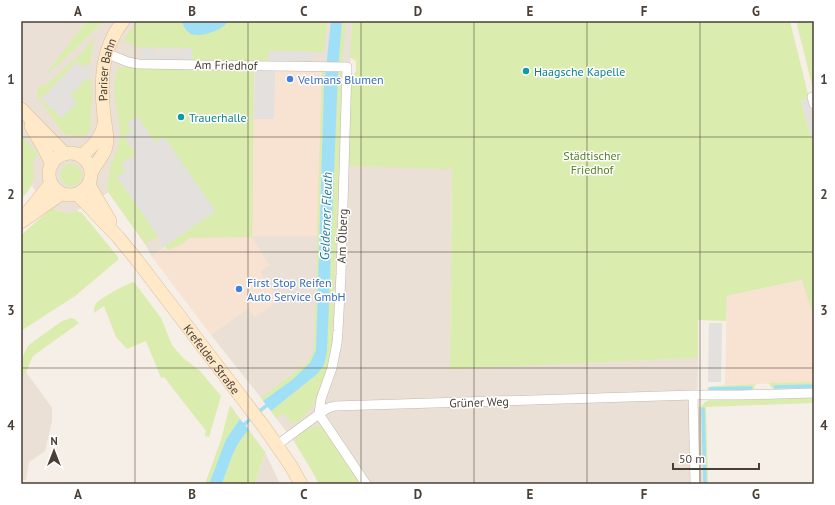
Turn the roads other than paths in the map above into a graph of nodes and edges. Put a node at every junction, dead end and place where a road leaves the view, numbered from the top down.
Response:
1 (123, 21) edge
2 (106, 53) junction
3 (345, 67) joint
4 (21, 110) edge
5 (105, 122) junction
6 (65, 154) junction
7 (81, 156) junction
8 (52, 164) junction
9 (92, 171) junction
10 (51, 183) junction
11 (89, 185) junction
12 (61, 194) junction
13 (78, 194) junction
14 (21, 221) edge
15 (118, 237) junction
16 (814, 393) edge
17 (693, 395) junction
18 (319, 414) junction
19 (277, 445) junction
20 (301, 484) edge
21 (366, 484) edge
22 (694, 484) edge

1 - 2 main road, Pariser Bahn
2 - 3 street, Am Friedhof
2 - 5 main road, Pariser Bahn
3 - 18 street, Am Ölberg
4 - 6 main road
4 - 8 main road
5 - 7 main road, Pariser Bahn
5 - 9 main road, Pariser Bahn
6 - 7 main road
6 - 8 main road
7 - 9 main road
8 - 10 main road
9 - 11 main road
10 - 12 main road
10 - 14 main road
11 - 13 main road
11 - 15 main road, Krefelder Straße
12 - 13 main road
12 - 14 main road
13 - 15 main road, Krefelder Straße
15 - 19 main road, Krefelder Straße
16 - 17 street, Grüner Weg
17 - 18 street, Grüner Weg
17 - 22 street
18 - 19 street, Grüner Weg
18 - 21 street
19 - 20 main road, Krefelder Straße

